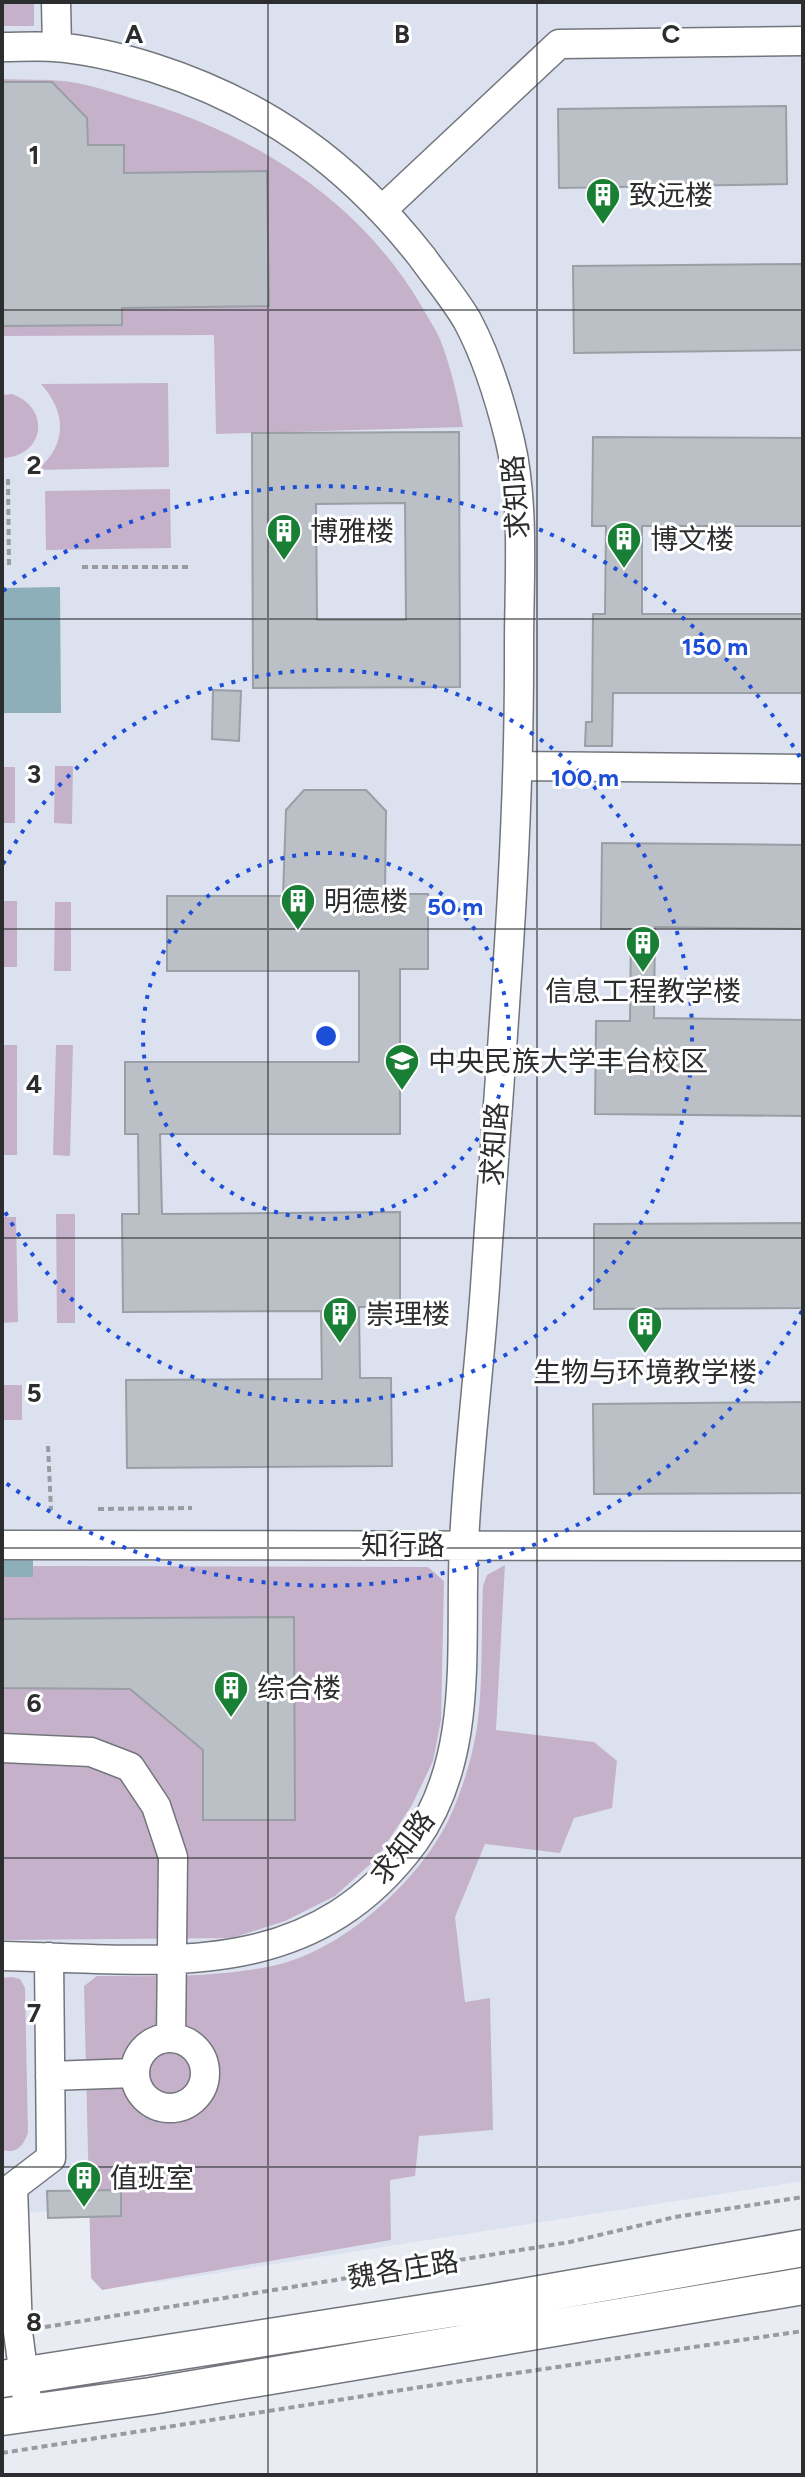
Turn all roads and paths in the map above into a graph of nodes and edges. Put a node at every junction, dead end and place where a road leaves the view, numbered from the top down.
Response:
1 (56, 2) edge
2 (803, 41) edge
3 (2, 47) edge
4 (57, 47) junction
5 (382, 210) junction
6 (8, 479) dead end
7 (9, 566) dead end
8 (82, 567) dead end
9 (191, 567) dead end
10 (520, 766) junction
11 (803, 769) edge
12 (48, 1446) dead end
13 (192, 1508) dead end
14 (98, 1509) dead end
15 (51, 1510) dead end
16 (2, 1545) edge
17 (464, 1545) junction
18 (803, 1546) edge
19 (2, 1748) edge
20 (2, 1956) edge
21 (49, 1957) junction
22 (172, 1959) junction
23 (171, 2038) junction
24 (134, 2073) junction
25 (50, 2076) junction
26 (7, 2183) edge
27 (803, 2197) edge
28 (803, 2248) edge
29 (803, 2286) edge
30 (803, 2331) edge
31 (18, 2332) junction
32 (13, 2378) edge
33 (16, 2416) edge
34 (2, 2453) edge

1 - 4 street
2 - 5 street
3 - 4 street, 求知路
4 - 5 street, 求知路
5 - 10 street, 求知路
6 - 7 path
8 - 9 path
10 - 11 street
10 - 17 street, 求知路
12 - 15 path
13 - 14 path
16 - 17 street, 知行路
17 - 18 street, 知行路
17 - 22 street, 求知路
19 - 22 street
20 - 21 street, 求知路
21 - 22 street, 求知路
21 - 25 street
22 - 23 street
23 - 24 street
23 - 24 street
24 - 25 street
25 - 26 street
26 - 31 street
27 - 31 path, 魏各庄路
28 - 32 main road, 魏各庄路
29 - 33 main road
30 - 34 path
31 - 32 street
32 - 33 street

